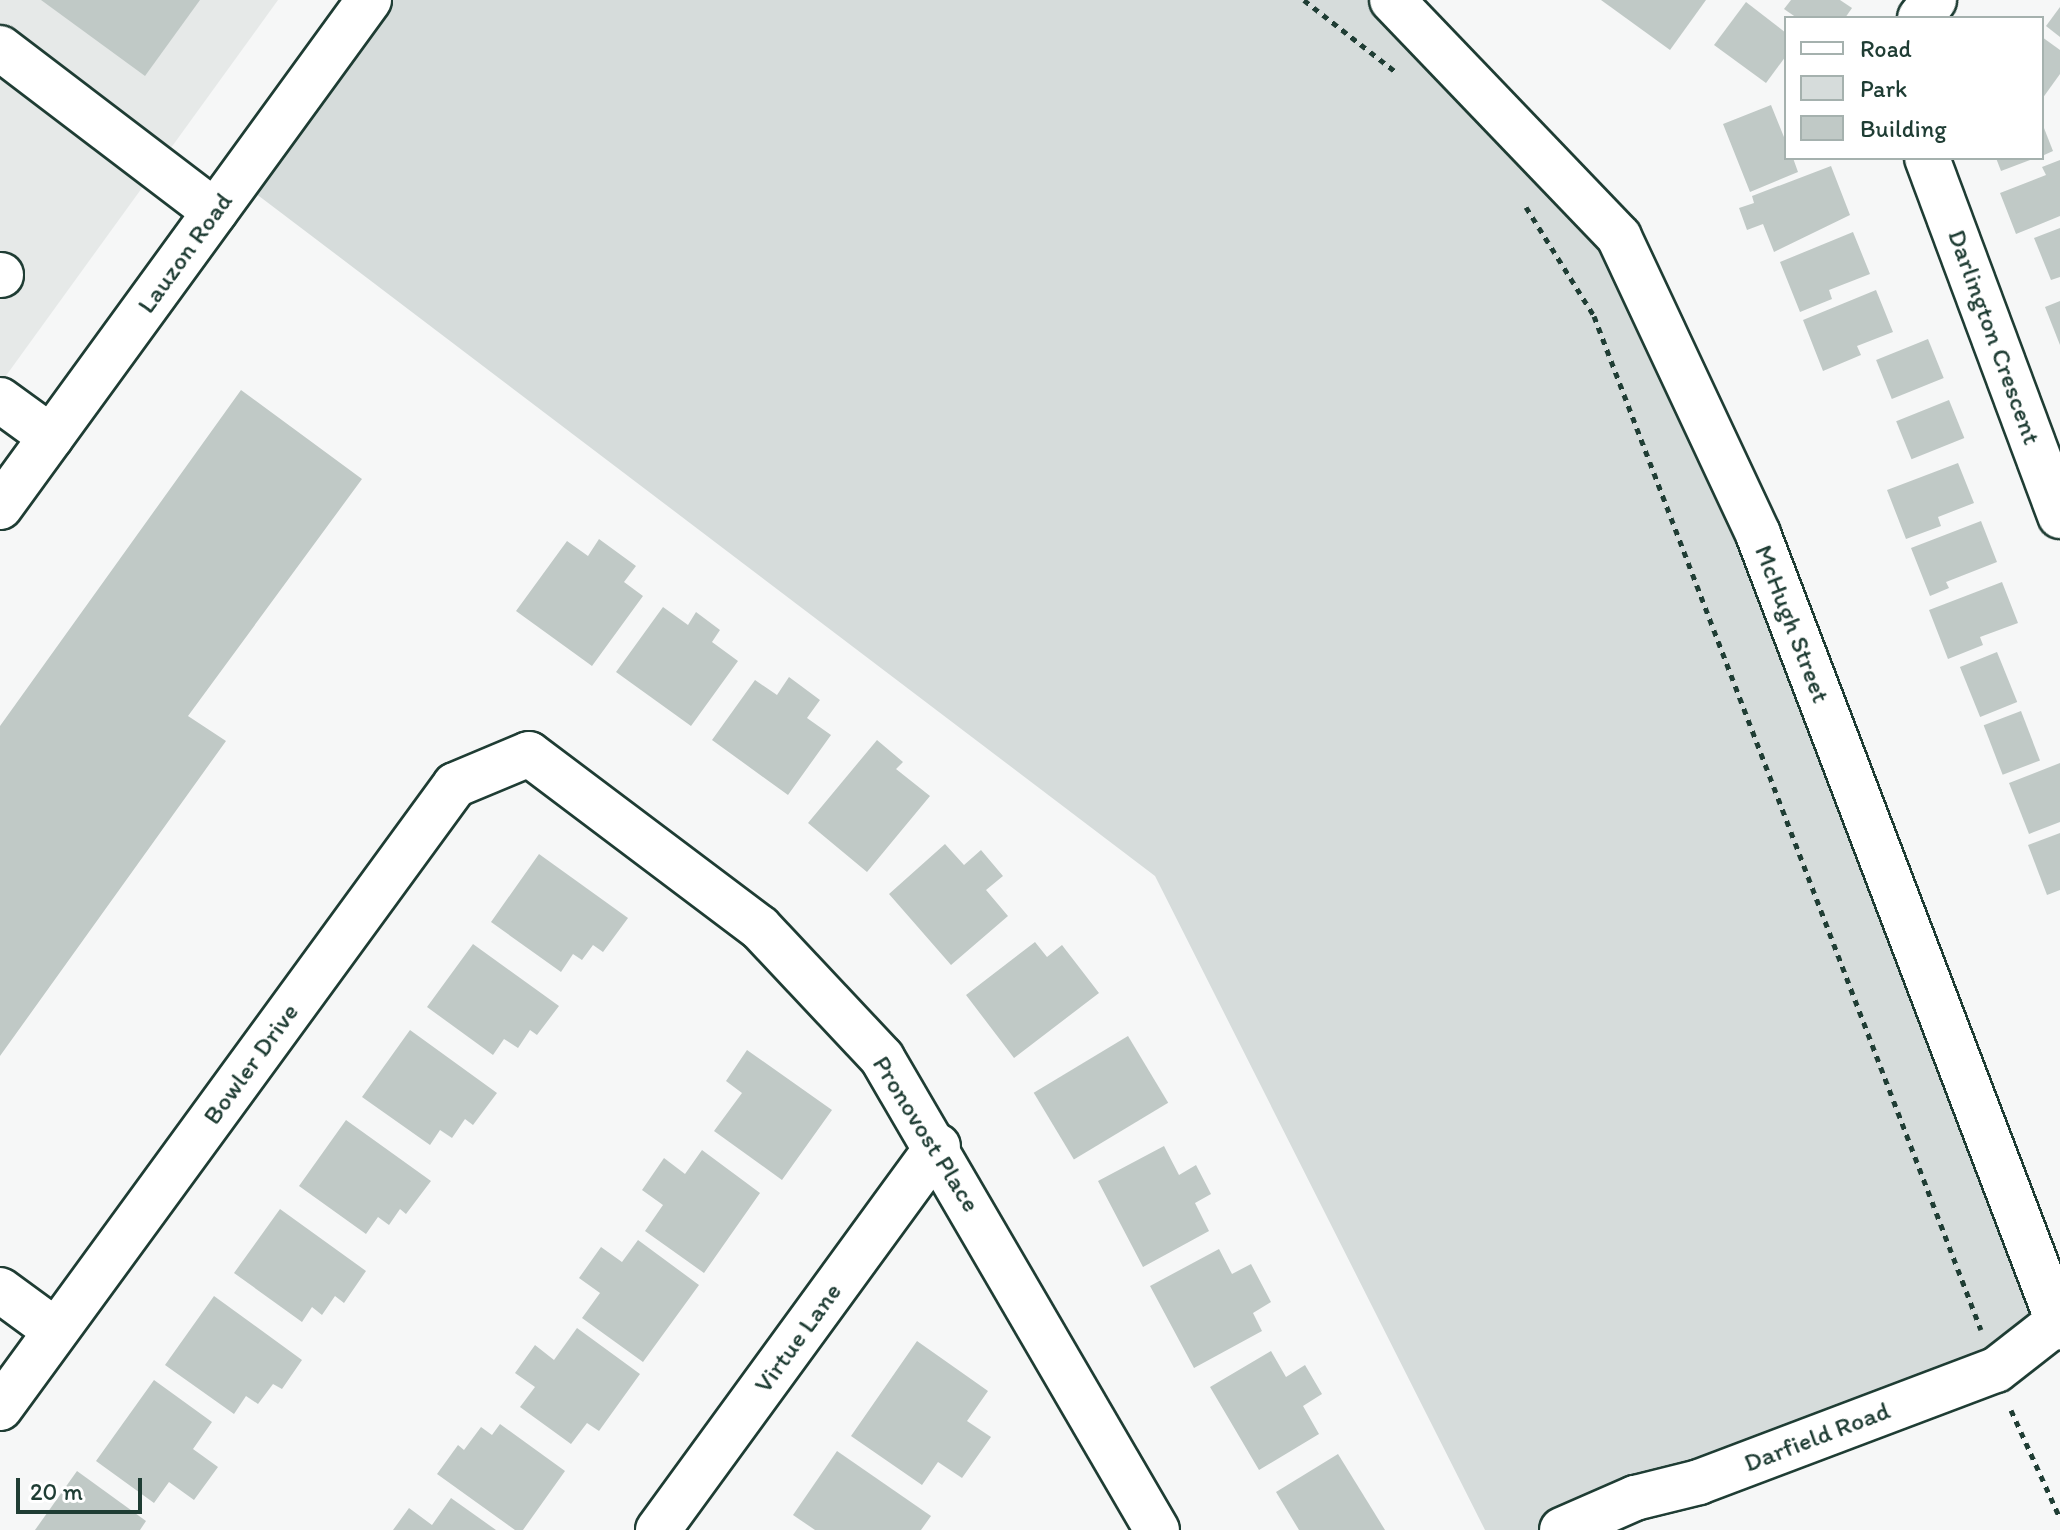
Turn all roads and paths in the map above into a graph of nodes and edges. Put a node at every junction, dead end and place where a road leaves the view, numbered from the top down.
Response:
1 (369, 0) edge
2 (1304, 0) edge
3 (1392, 0) edge
4 (1934, 0) edge
5 (1922, 16) edge
6 (0, 48) edge
7 (1405, 79) dead end
8 (1928, 160) edge
9 (1522, 200) dead end
10 (215, 212) junction
11 (0, 400) edge
12 (51, 437) junction
13 (0, 507) edge
14 (2060, 516) edge
15 (529, 754) joint
16 (938, 1146) junction
17 (0, 1290) edge
18 (1973, 1307) dead end
19 (2059, 1322) edge
20 (56, 1331) junction
21 (0, 1408) edge
22 (2012, 1413) dead end
23 (2060, 1518) edge
24 (658, 1530) edge
25 (1157, 1530) edge
26 (1562, 1530) edge

1 - 10 street, Lauzon Road
2 - 7 path
3 - 19 street, McHugh Street
4 - 5 street
6 - 10 street
8 - 14 street, Darlington Crescent
9 - 18 path
10 - 12 street, Lauzon Road
11 - 12 street
12 - 13 street, Lauzon Road
15 - 16 street, Pronovost Place
15 - 20 street, Bowler Drive
16 - 24 street, Virtue Lane
16 - 25 street, Pronovost Place
17 - 20 street
19 - 26 street, Darfield Road
20 - 21 street, Bowler Drive
22 - 23 path

